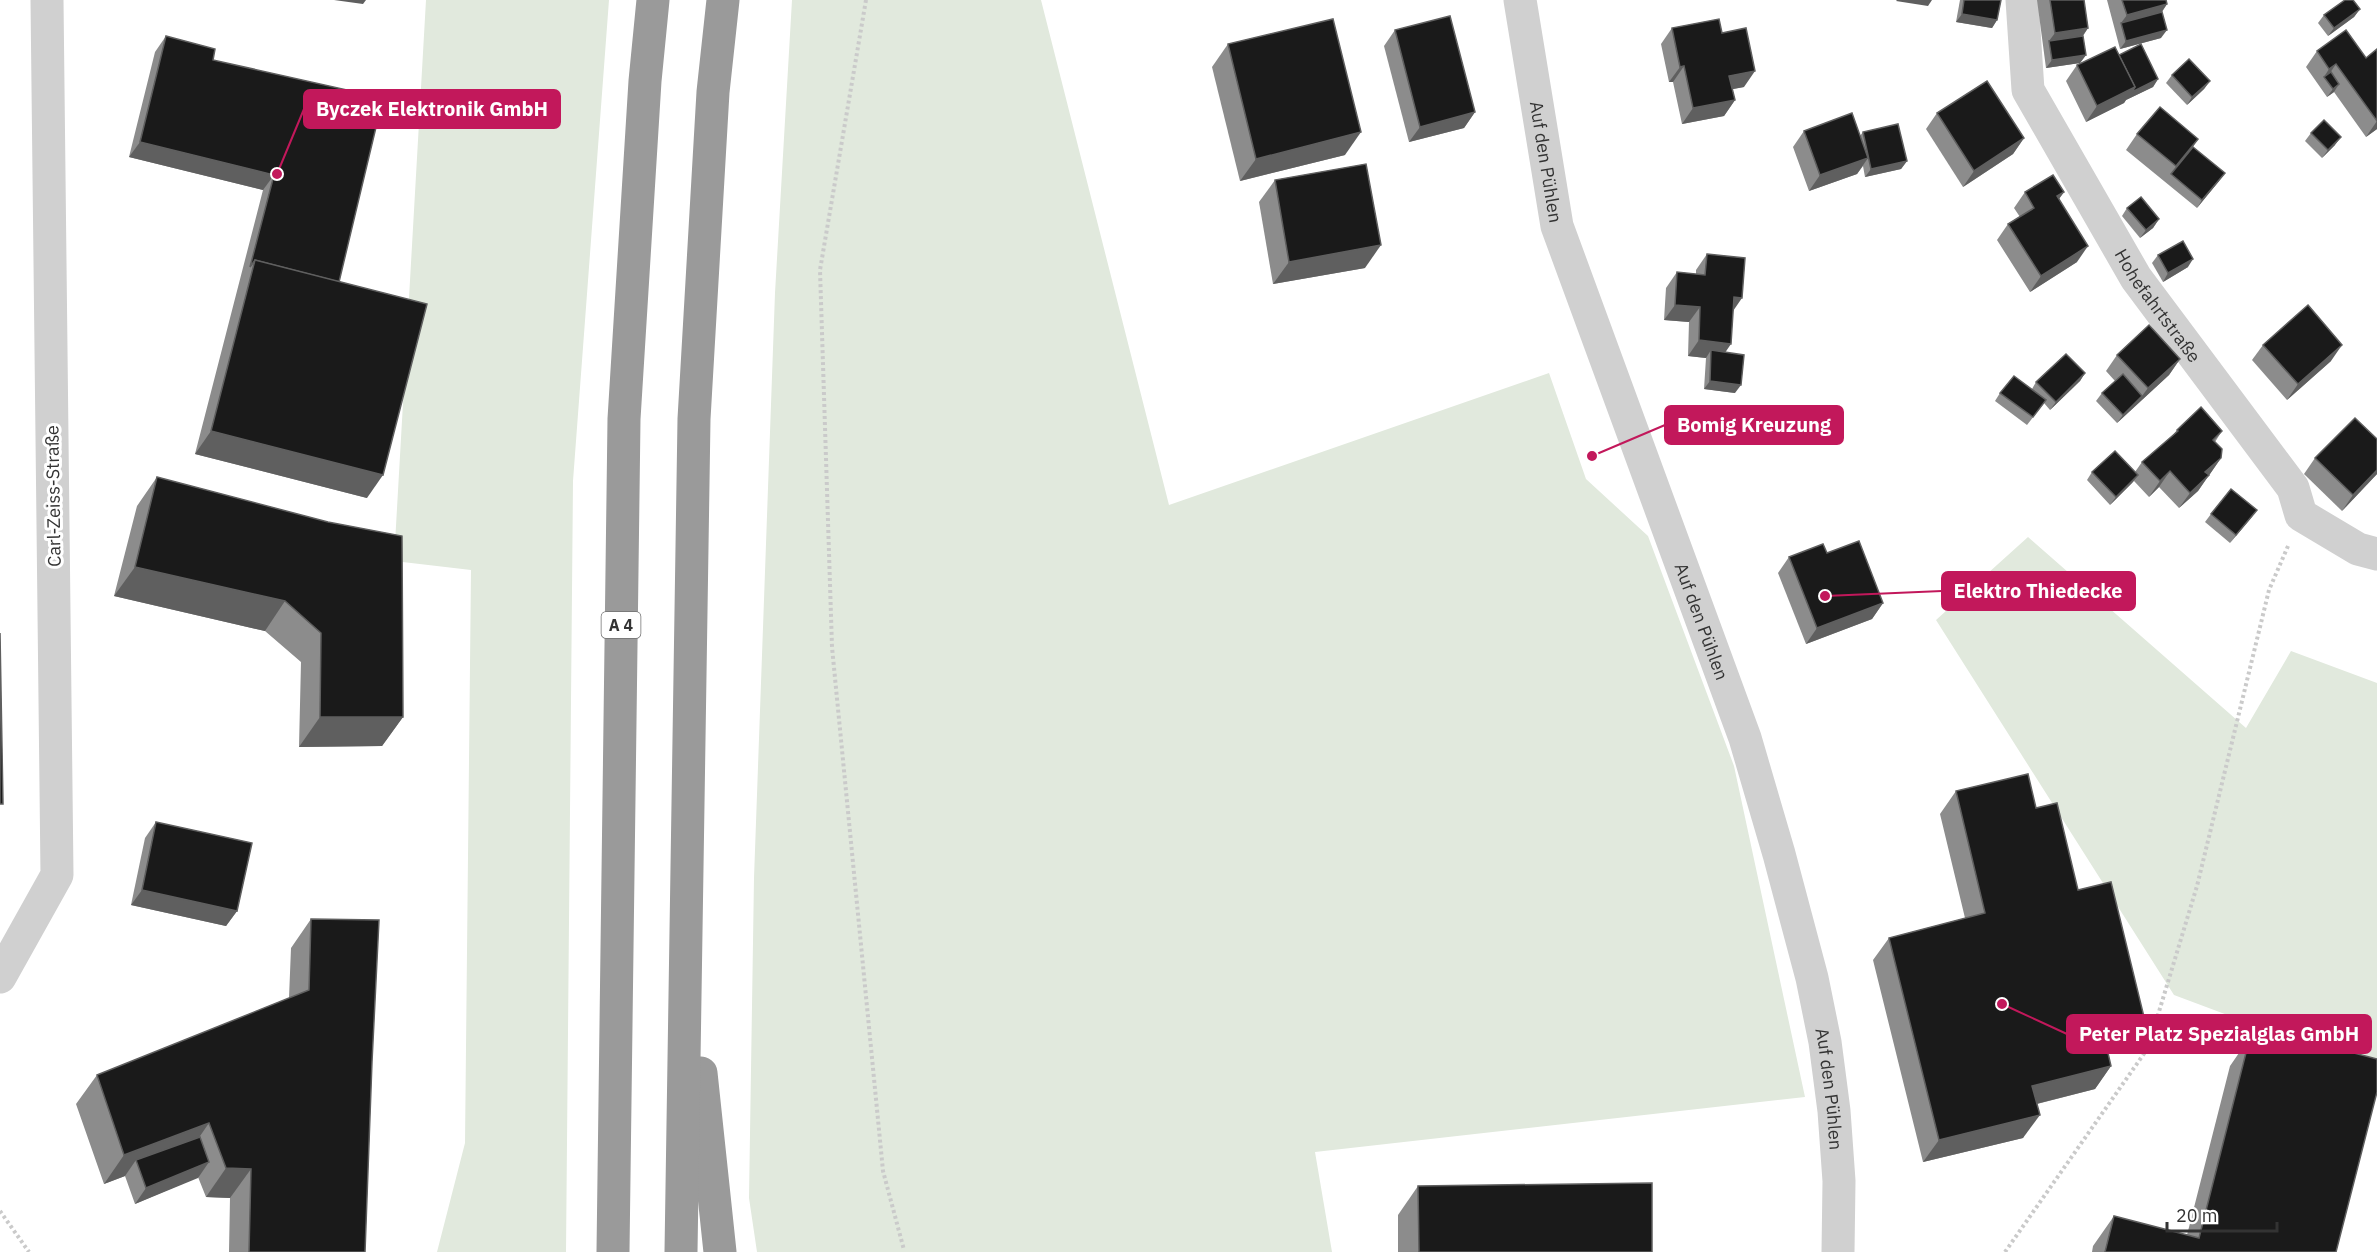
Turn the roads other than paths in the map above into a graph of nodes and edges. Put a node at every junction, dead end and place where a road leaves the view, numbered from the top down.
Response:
1 (47, 0) edge
2 (653, 0) edge
3 (723, 0) edge
4 (1520, 0) edge
5 (2022, 0) edge
6 (2377, 554) edge
7 (686, 925) junction
8 (0, 977) edge
9 (613, 1252) edge
10 (681, 1252) edge
11 (720, 1252) edge
12 (1838, 1252) edge

1 - 8 street, Carl-Zeiss-Straße
2 - 9 highway, A 4
3 - 7 highway
4 - 12 street, Auf den Pühlen
5 - 6 street, Hohefahrtstraße
7 - 10 highway
7 - 11 highway

